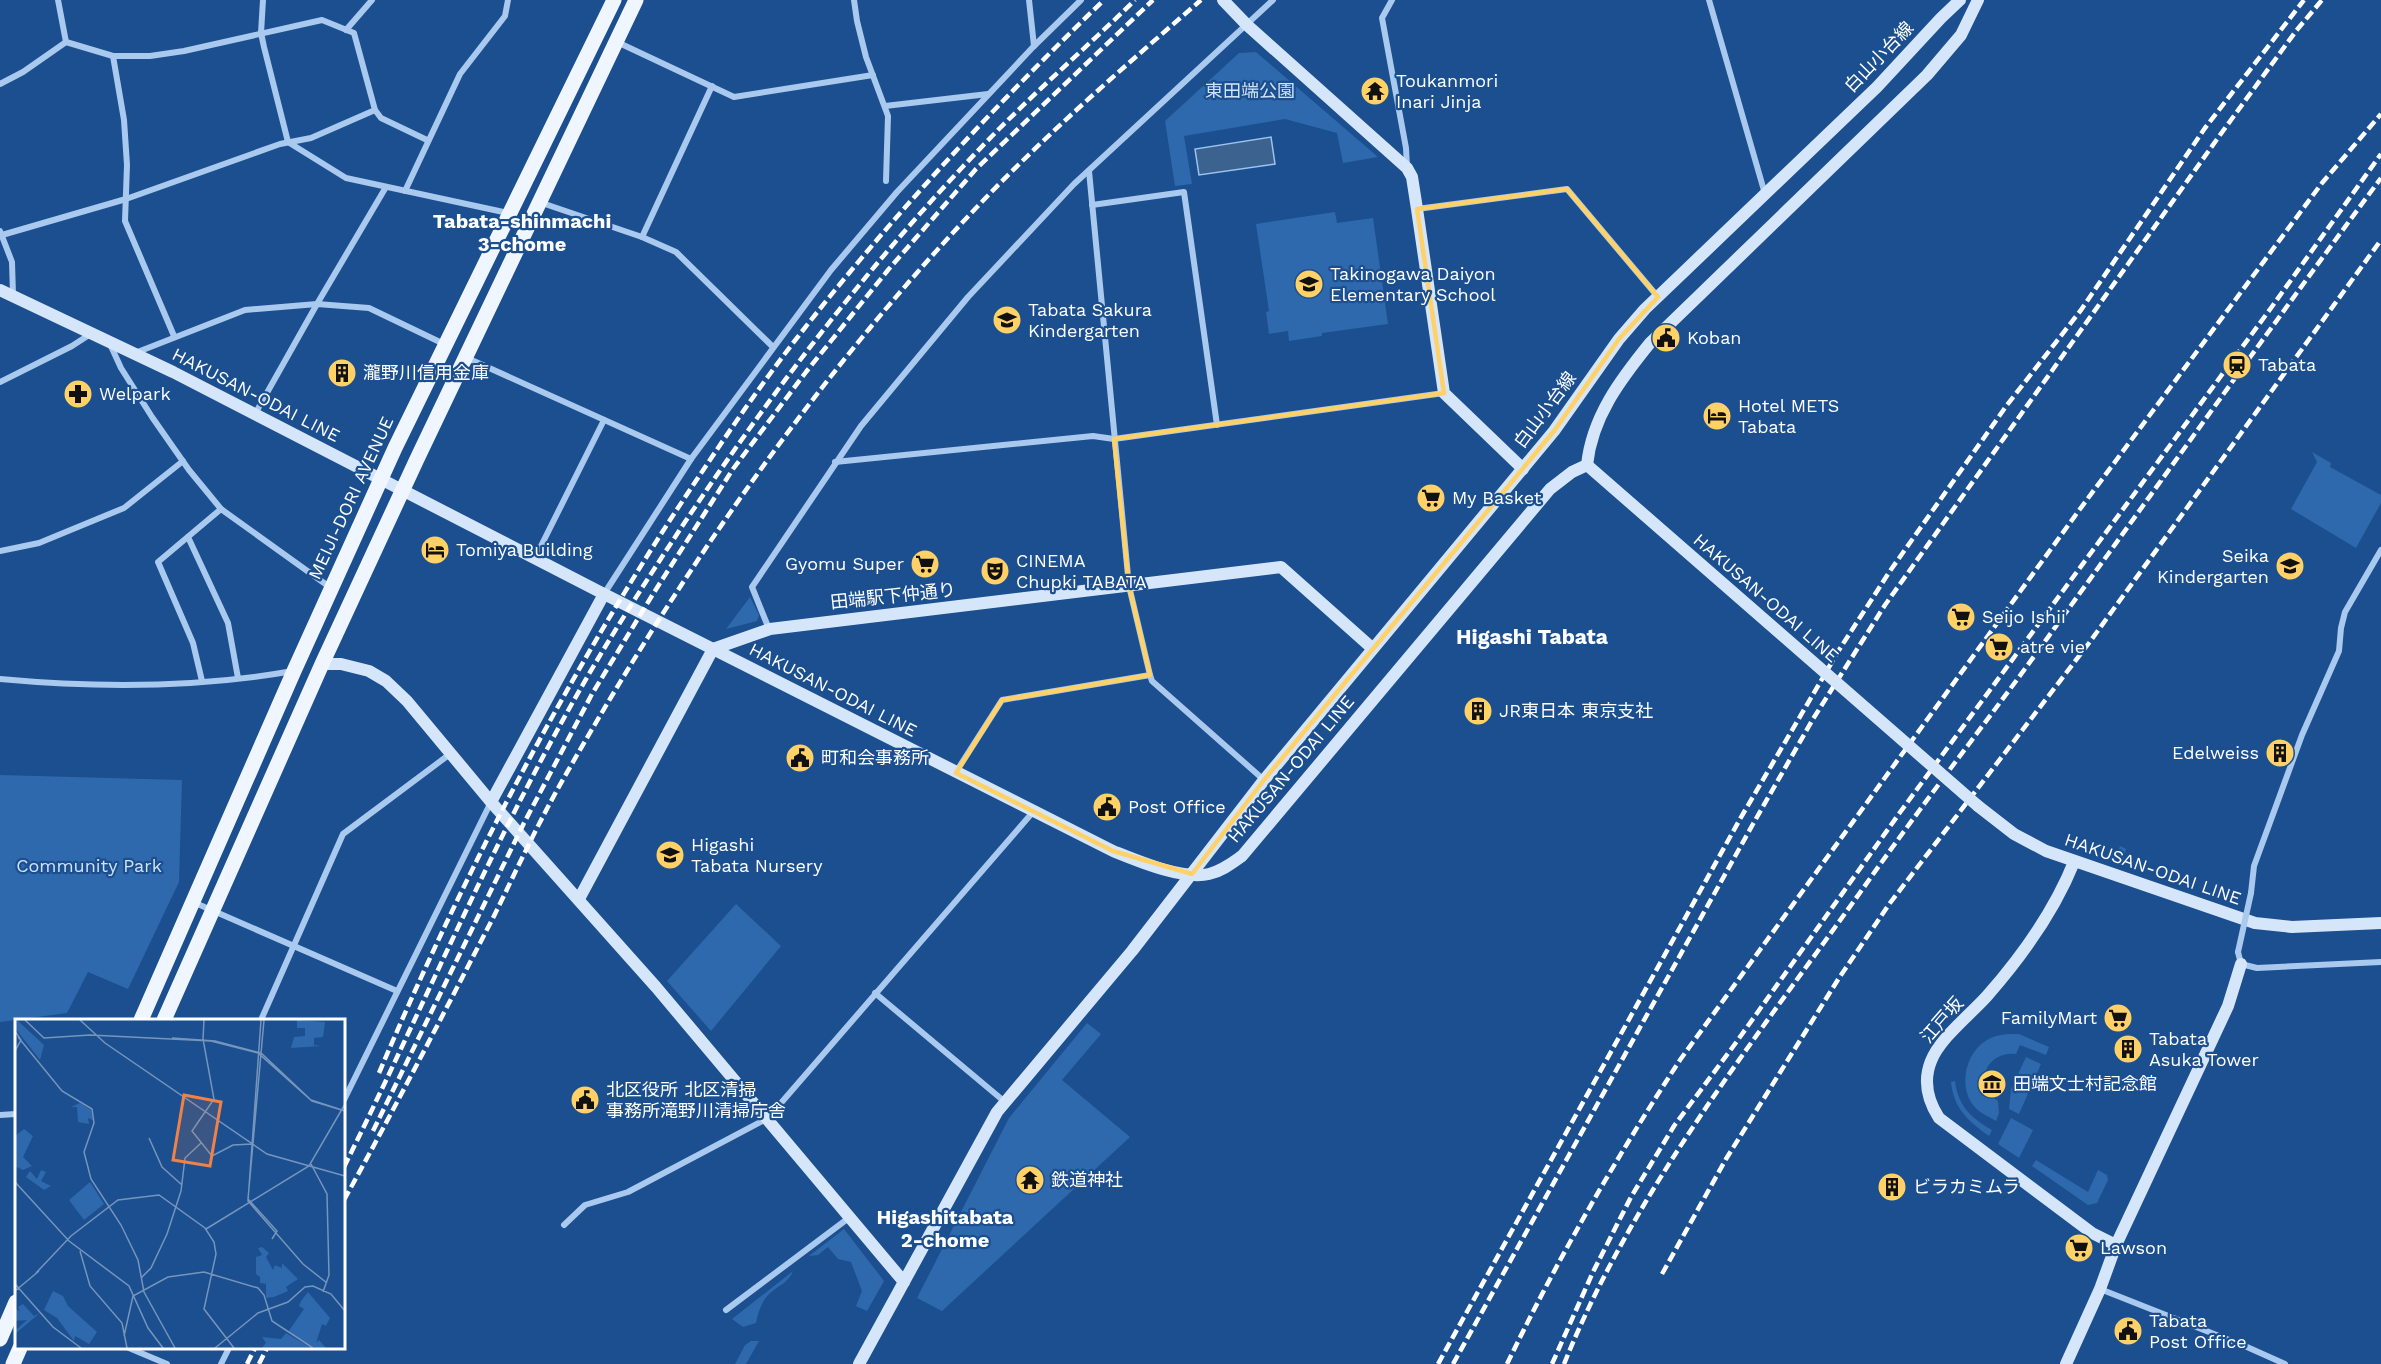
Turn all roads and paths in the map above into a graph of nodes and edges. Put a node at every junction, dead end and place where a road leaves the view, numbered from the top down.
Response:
1 (58, 0) edge
2 (263, 0) edge
3 (372, 0) edge
4 (508, 0) edge
5 (614, 0) edge
6 (636, 0) edge
7 (854, 0) edge
8 (1029, 0) edge
9 (1080, 0) edge
10 (1222, 0) edge
11 (1273, 0) edge
12 (1392, 0) edge
13 (1709, 0) edge
14 (1960, 0) edge
15 (1978, 0) edge
16 (1247, 25) junction
17 (346, 30) junction
18 (261, 33) junction
19 (66, 42) junction
20 (616, 42) junction
21 (1034, 46) junction
22 (113, 56) junction
23 (873, 75) junction
24 (0, 84) edge
25 (712, 86) junction
26 (989, 94) junction
27 (885, 106) junction
28 (375, 110) junction
29 (428, 140) junction
30 (288, 142) junction
31 (1407, 168) junction
32 (1089, 171) junction
33 (886, 182) dead end
34 (386, 187) junction
35 (405, 191) junction
36 (1765, 194) junction
37 (126, 199) junction
38 (539, 202) junction
39 (1092, 205) junction
40 (1417, 209) junction
41 (511, 214) junction
42 (1, 233) edge
43 (642, 237) junction
44 (0, 290) edge
45 (13, 295) junction
46 (1658, 297) junction
47 (316, 304) junction
48 (93, 332) junction
49 (174, 336) junction
50 (108, 339) junction
51 (445, 345) junction
52 (773, 347) junction
53 (134, 353) junction
54 (467, 358) junction
55 (0, 382) edge
56 (1444, 393) junction
57 (255, 414) junction
58 (604, 420) junction
59 (1217, 425) junction
60 (1114, 439) junction
61 (690, 459) junction
62 (183, 462) junction
63 (835, 462) junction
64 (1587, 465) junction
65 (1523, 469) junction
66 (381, 480) junction
67 (403, 491) junction
68 (221, 509) junction
69 (188, 537) junction
70 (2381, 550) edge
71 (0, 551) edge
72 (535, 558) junction
73 (1129, 586) junction
74 (331, 589) junction
75 (604, 594) junction
76 (770, 629) junction
77 (1372, 648) junction
78 (713, 649) junction
79 (322, 664) junction
80 (294, 670) junction
81 (1150, 675) junction
82 (238, 678) junction
83 (0, 679) edge
84 (202, 681) junction
85 (450, 754) junction
86 (956, 772) junction
87 (1264, 780) junction
88 (491, 802) junction
89 (1033, 812) junction
90 (2074, 862) junction
91 (1192, 874) junction
92 (579, 899) junction
93 (193, 902) junction
94 (214, 910) junction
95 (2381, 923) edge
96 (292, 945) junction
97 (2239, 958) junction
98 (2381, 962) edge
99 (398, 991) junction
100 (875, 993) junction
101 (141, 1019) edge
102 (164, 1019) edge
103 (261, 1019) edge
104 (345, 1098) edge
105 (1005, 1102) junction
106 (15, 1114) edge
107 (0, 1115) edge
108 (768, 1118) junction
109 (850, 1217) junction
110 (564, 1225) dead end
111 (2116, 1245) junction
112 (904, 1282) junction
113 (2100, 1289) junction
114 (15, 1304) edge
115 (726, 1310) dead end
116 (0, 1339) edge
117 (19, 1349) edge
118 (228, 1349) edge
119 (145, 1351) edge
120 (13, 1364) edge
121 (167, 1364) edge
122 (221, 1364) edge
123 (859, 1364) edge
124 (2066, 1364) edge
125 (2285, 1364) edge

1 - 19 street
2 - 18 street
3 - 17 street
4 - 29 street
5 - 41 main road, MEIJI-DORI AVENUE
6 - 20 main road
7 - 23 street
8 - 21 street
9 - 21 street
10 - 16 main road
11 - 16 street
12 - 31 street
13 - 36 street
14 - 36 main road, 白山小台線
15 - 64 main road
16 - 31 main road
16 - 32 street
17 - 18 street
17 - 28 street
18 - 22 street
18 - 30 street
19 - 22 street
19 - 24 street
20 - 25 street
20 - 38 main road
21 - 26 street
22 - 37 street
23 - 25 street
23 - 27 street
25 - 43 street
26 - 27 street
26 - 52 street
27 - 33 street
28 - 29 street
28 - 30 street
29 - 35 street
30 - 34 street
30 - 37 street
31 - 40 main road
32 - 39 street
32 - 63 street
34 - 35 street
34 - 47 street
35 - 41 street
36 - 46 main road, 白山小台線
37 - 42 street
37 - 49 street
38 - 43 street
38 - 54 main road
39 - 59 street
39 - 60 street
40 - 46 street
40 - 56 main road
41 - 51 main road, MEIJI-DORI AVENUE
42 - 45 street
43 - 52 street
44 - 45 main road, HAKUSAN-ODAI LINE
45 - 48 main road, HAKUSAN-ODAI LINE
46 - 65 main road, 白山小台線
47 - 49 street
47 - 51 street
47 - 57 street
48 - 50 main road, HAKUSAN-ODAI LINE
48 - 55 street
49 - 53 street
50 - 53 main road, HAKUSAN-ODAI LINE
50 - 62 street
51 - 66 main road, MEIJI-DORI AVENUE
52 - 61 street
53 - 57 main road, HAKUSAN-ODAI LINE
54 - 58 street
54 - 67 main road
56 - 59 street
56 - 65 main road
57 - 66 main road, HAKUSAN-ODAI LINE
58 - 61 street
58 - 72 street
59 - 60 street
60 - 63 street
60 - 73 street
61 - 75 street
62 - 68 street
62 - 71 street
63 - 76 street
64 - 90 main road, HAKUSAN-ODAI LINE, bridge
64 - 91 main road, HAKUSAN-ODAI LINE
65 - 77 main road, 白山小台線
66 - 67 main road, HAKUSAN-ODAI LINE
66 - 74 main road, MEIJI-DORI AVENUE
67 - 72 main road, HAKUSAN-ODAI LINE
67 - 79 main road
68 - 69 street
68 - 74 street
69 - 82 street
69 - 84 street
70 - 97 street, bridge
72 - 75 main road, HAKUSAN-ODAI LINE
73 - 76 main road, 田端駅下仲通り
73 - 77 main road, 田端駅下仲通り
73 - 81 street
74 - 80 main road, MEIJI-DORI AVENUE
75 - 78 main road, HAKUSAN-ODAI LINE
75 - 88 main road
76 - 78 main road, 田端駅下仲通り
77 - 87 main road, 白山小台線
78 - 86 main road, HAKUSAN-ODAI LINE
78 - 92 main road
79 - 85 main road
79 - 94 main road
80 - 82 street
80 - 93 main road, MEIJI-DORI AVENUE
81 - 86 street
81 - 87 street
82 - 84 street
83 - 84 street
85 - 88 main road
85 - 96 street
86 - 89 main road, HAKUSAN-ODAI LINE
87 - 91 main road, 白山小台線
88 - 92 main road
88 - 99 street
89 - 91 main road, HAKUSAN-ODAI LINE
89 - 100 street
90 - 95 main road, HAKUSAN-ODAI LINE
90 - 111 main road, 江戸坂
91 - 105 main road, 白山小台線
92 - 108 main road
93 - 94 street
93 - 101 main road, MEIJI-DORI AVENUE
94 - 96 street
94 - 102 main road
96 - 99 street
96 - 103 street
97 - 98 street
97 - 111 main road
99 - 104 street
100 - 105 street
100 - 108 street
105 - 112 main road, 白山小台線
106 - 107 street
108 - 109 main road
108 - 110 street
109 - 112 main road
109 - 115 street
111 - 113 main road
112 - 123 main road, 白山小台線
113 - 124 main road
113 - 125 street
114 - 116 main road
117 - 120 main road
118 - 122 street
119 - 121 street

